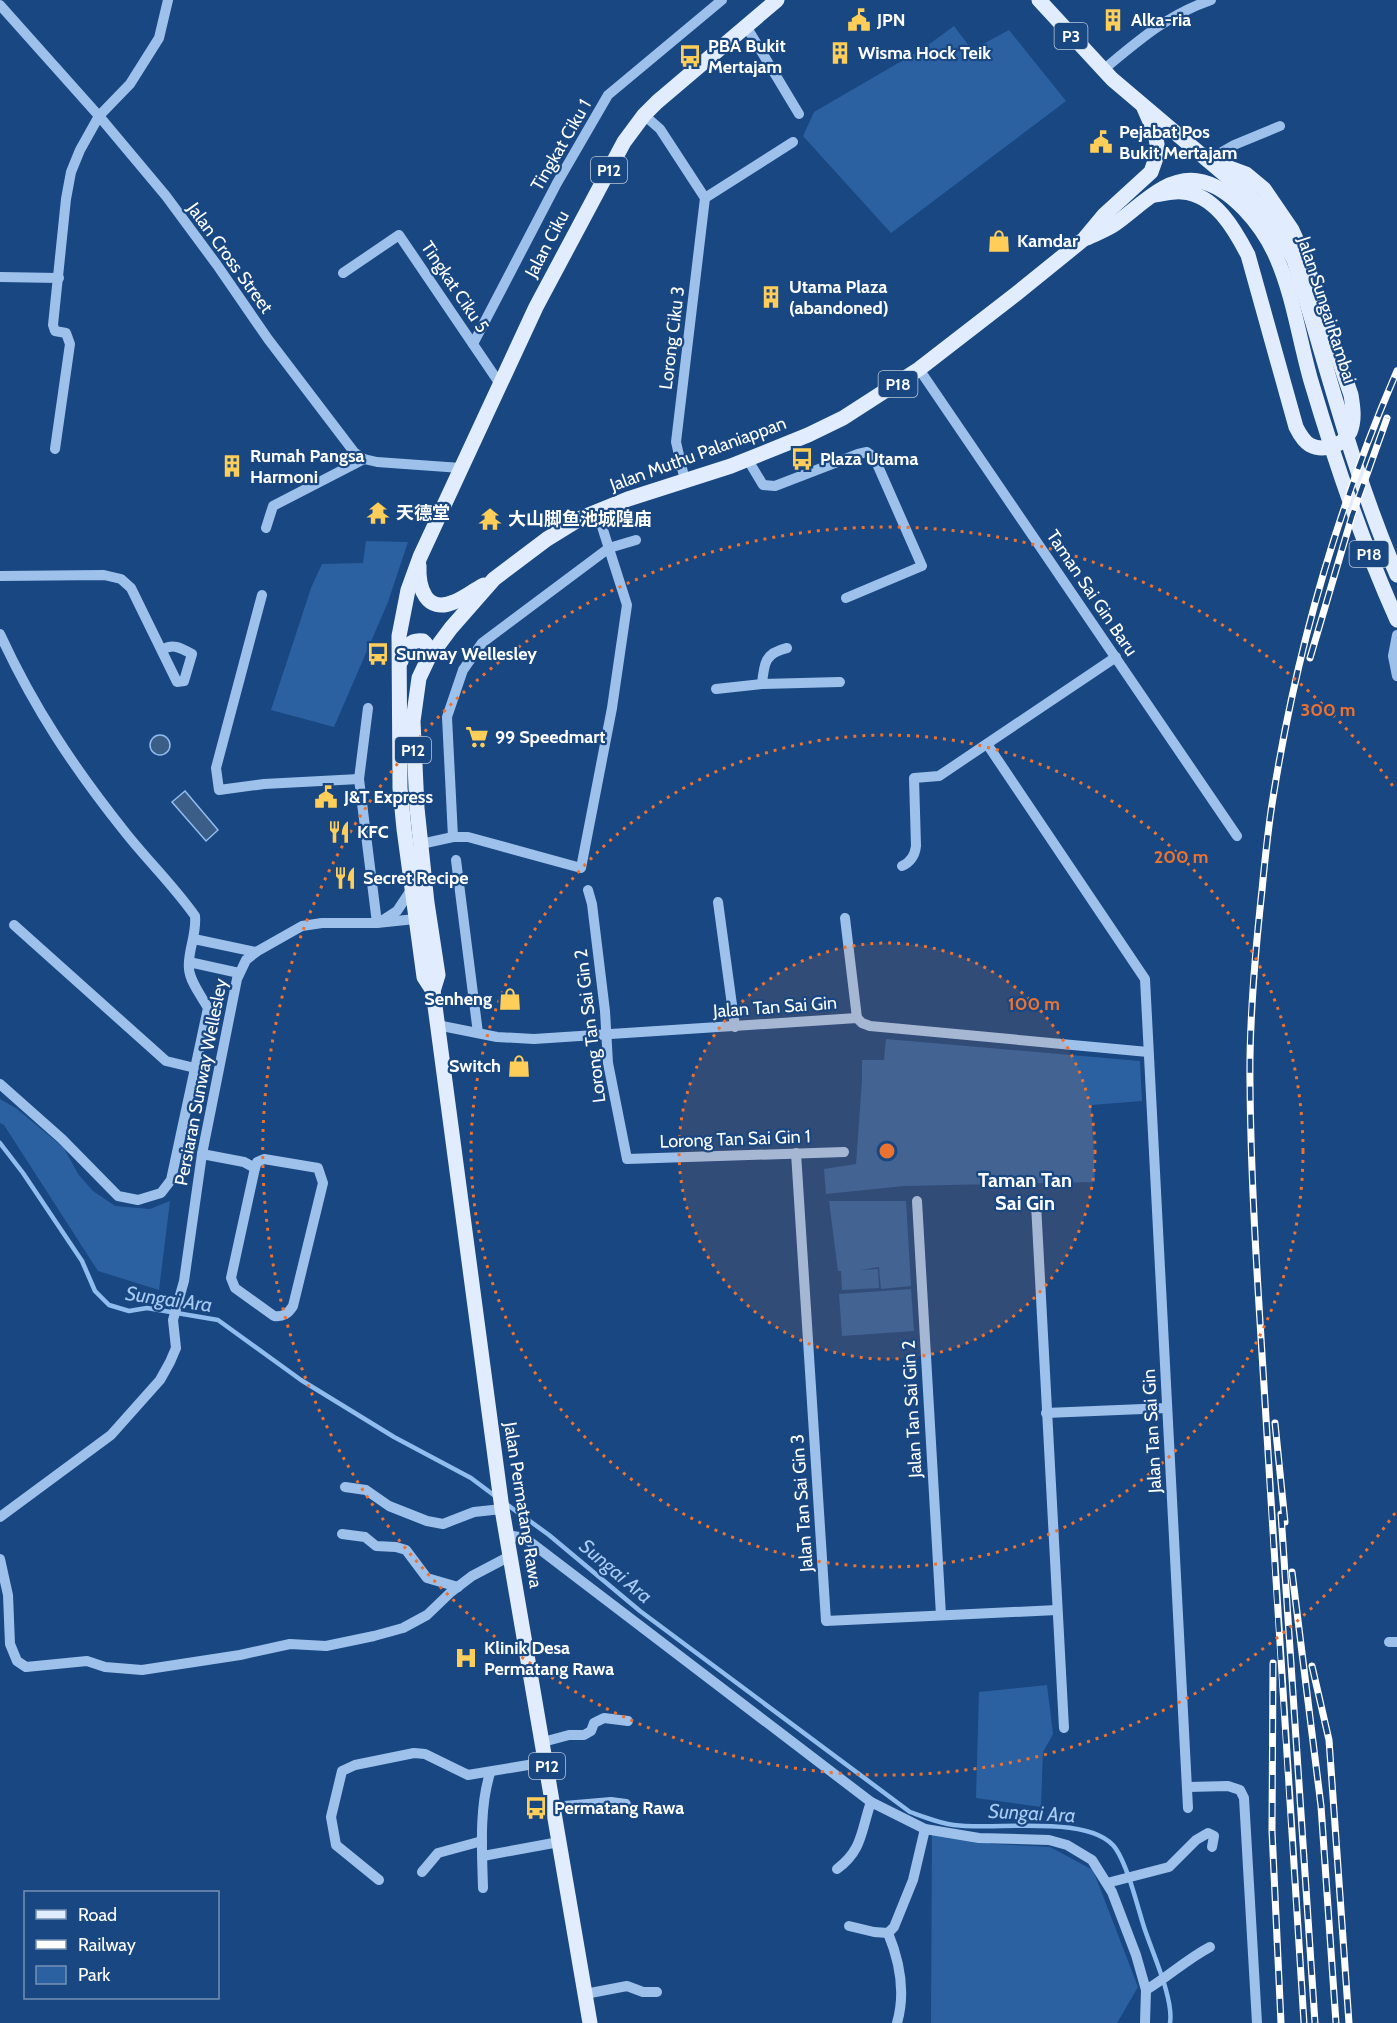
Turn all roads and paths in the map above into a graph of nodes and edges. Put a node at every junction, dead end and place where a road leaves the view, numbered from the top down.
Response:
1 (168, 0) edge
2 (722, 0) edge
3 (777, 0) edge
4 (1039, 0) edge
5 (1211, 0) edge
6 (4, 4) edge
7 (746, 27) junction
8 (1103, 70) junction
9 (1144, 108) junction
10 (799, 114) dead end
11 (99, 116) junction
12 (644, 116) junction
13 (1280, 126) dead end
14 (793, 142) dead end
15 (1208, 160) junction
16 (1154, 195) junction
17 (705, 198) junction
18 (1256, 222) joint
19 (1084, 239) junction
20 (343, 273) dead end
21 (0, 277) edge
22 (59, 278) junction
23 (473, 344) junction
24 (919, 369) junction
25 (500, 384) junction
26 (55, 449) dead end
27 (364, 459) junction
28 (748, 460) junction
29 (461, 468) junction
30 (685, 481) junction
31 (597, 511) junction
32 (266, 528) dead end
33 (636, 540) dead end
34 (609, 548) junction
35 (420, 556) junction
36 (1397, 575) edge
37 (0, 576) edge
38 (494, 579) junction
39 (262, 595) dead end
40 (846, 598) dead end
41 (1397, 620) edge
42 (0, 634) edge
43 (1397, 635) edge
44 (787, 648) dead end
45 (162, 650) dead end
46 (1116, 657) junction
47 (428, 659) junction
48 (400, 665) junction
49 (1397, 676) edge
50 (840, 682) dead end
51 (762, 684) junction
52 (716, 689) dead end
53 (368, 708) dead end
54 (987, 744) junction
55 (360, 779) junction
56 (1237, 836) dead end
57 (453, 837) junction
58 (421, 844) junction
59 (456, 860) dead end
60 (902, 866) dead end
61 (411, 890) junction
62 (588, 890) dead end
63 (718, 902) dead end
64 (427, 903) junction
65 (845, 918) dead end
66 (415, 919) junction
67 (377, 923) junction
68 (14, 925) dead end
69 (194, 939) junction
70 (256, 951) junction
71 (189, 962) junction
72 (239, 972) junction
73 (433, 991) junction
74 (857, 1018) junction
75 (437, 1025) junction
76 (735, 1027) junction
77 (478, 1033) junction
78 (605, 1034) junction
79 (1148, 1052) junction
80 (195, 1068) junction
81 (0, 1084) edge
82 (844, 1152) dead end
83 (796, 1153) junction
84 (202, 1154) junction
85 (627, 1159) joint
86 (255, 1168) junction
87 (917, 1200) dead end
88 (1036, 1204) dead end
89 (1167, 1408) junction
90 (1046, 1413) junction
91 (345, 1487) dead end
92 (502, 1509) junction
93 (0, 1517) edge
94 (342, 1534) dead end
95 (507, 1535) junction
96 (510, 1556) junction
97 (0, 1559) edge
98 (458, 1587) junction
99 (1057, 1610) junction
100 (941, 1615) junction
101 (628, 1721) dead end
102 (1064, 1728) dead end
103 (543, 1742) junction
104 (546, 1762) junction
105 (490, 1773) junction
106 (1188, 1787) junction
107 (871, 1802) junction
108 (626, 1804) dead end
109 (553, 1807) junction
110 (1188, 1808) dead end
111 (925, 1830) junction
112 (482, 1841) junction
113 (559, 1842) junction
114 (1212, 1847) dead end
115 (483, 1856) junction
116 (837, 1869) dead end
117 (422, 1872) dead end
118 (379, 1880) dead end
119 (1109, 1882) junction
120 (483, 1888) dead end
121 (849, 1926) dead end
122 (888, 1933) junction
123 (1210, 1947) dead end
124 (1150, 1988) junction
125 (657, 1992) dead end
126 (585, 1994) junction
127 (590, 2023) edge
128 (897, 2023) edge
129 (1145, 2023) edge
130 (1257, 2023) edge

1 - 11 street
2 - 23 street, Tingkat Ciku 1
3 - 7 main road, Jalan Ciku / P12
4 - 8 main road, P3
5 - 8 street
6 - 11 street, Jalan Cross Street
7 - 10 street
7 - 12 main road, Jalan Ciku / P12
8 - 9 main road, P3
9 - 15 main road, Jalan Sungai Rambai / P18
9 - 19 main road, Jalan Muthu Palaniappan / P18
11 - 22 street
11 - 27 street, Jalan Cross Street
12 - 17 street
12 - 25 main road, Jalan Ciku / P12
13 - 15 street
14 - 17 street
15 - 16 main road
15 - 36 main road, Jalan Sungai Rambai / P18
16 - 18 main road, Jalan Muthu Palaniappan / P18
16 - 19 main road, Jalan Muthu Palaniappan / P18
17 - 30 street, Lorong Ciku 3
18 - 41 main road, Jalan Sungai Rambai / P18
19 - 24 main road, Jalan Muthu Palaniappan / P18
20 - 23 street, Tingkat Ciku 5
21 - 22 street
22 - 26 street
23 - 25 street, Tingkat Ciku 5
24 - 28 main road, Jalan Muthu Palaniappan / P18
24 - 46 street, Taman Sai Gin Baru
25 - 29 main road, Jalan Ciku / P12
27 - 29 street
27 - 32 street
28 - 30 main road, Jalan Muthu Palaniappan / P18
28 - 40 street
29 - 35 main road, Jalan Ciku / P12
30 - 31 main road, Jalan Muthu Palaniappan / P18
31 - 34 street
31 - 38 main road, Jalan Muthu Palaniappan / P18
33 - 34 street
34 - 57 street
34 - 57 street
35 - 38 main road
35 - 48 main road, Jalan Permatang Rawa / P12
37 - 45 street
38 - 47 main road, Jalan Muthu Palaniappan / P12
39 - 55 street
42 - 69 street
43 - 49 street
44 - 51 street
46 - 54 street
46 - 56 street, Taman Sai Gin Baru
47 - 48 main road
47 - 58 main road, Jalan Permatang Rawa / P12
48 - 61 main road, Jalan Permatang Rawa / P12
50 - 51 street
51 - 52 street
53 - 55 street
54 - 60 street
54 - 79 street, Jalan Tan Sai Gin
55 - 67 street
57 - 58 street
58 - 64 main road, Jalan Permatang Rawa / P12
59 - 77 street
61 - 66 main road, Jalan Permatang Rawa / P12
61 - 67 street
62 - 78 street, Lorong Tan Sai Gin 2
63 - 76 street
64 - 66 street
64 - 73 main road, Jalan Permatang Rawa / P12
65 - 74 street
66 - 67 street, Persiaran Sunway Wellesley
66 - 73 main road, Jalan Permatang Rawa / P12
67 - 70 street, Persiaran Sunway Wellesley
68 - 80 street
69 - 70 street
69 - 71 street
70 - 72 street, Persiaran Sunway Wellesley
71 - 72 street
71 - 80 street
72 - 84 street, Persiaran Sunway Wellesley
73 - 75 main road, Jalan Permatang Rawa / P12
74 - 76 street, Jalan Tan Sai Gin
74 - 79 street, Jalan Tan Sai Gin
75 - 77 street, Jalan Tan Sai Gin
75 - 92 main road, Jalan Permatang Rawa / P12
76 - 78 street, Jalan Tan Sai Gin
77 - 78 street, Jalan Tan Sai Gin
78 - 85 street, Lorong Tan Sai Gin 2
79 - 89 street, Jalan Tan Sai Gin
80 - 81 street
82 - 83 street, Lorong Tan Sai Gin 1
83 - 85 street, Lorong Tan Sai Gin 1
83 - 100 street, Jalan Tan Sai Gin 3
84 - 86 street
84 - 93 street, Persiaran Sunway Wellesley
86 - 86 street
87 - 100 street, Jalan Tan Sai Gin 2
88 - 90 street
89 - 90 street
89 - 106 street, Jalan Tan Sai Gin
90 - 99 street
91 - 92 street
92 - 95 main road, Jalan Permatang Rawa / P12
94 - 98 street
95 - 96 main road, Jalan Permatang Rawa / P12
95 - 107 street
96 - 98 street
96 - 103 main road, Jalan Permatang Rawa / P12
97 - 98 street
99 - 100 street, Jalan Tan Sai Gin 3
99 - 102 street
101 - 103 street
103 - 104 main road, Jalan Permatang Rawa / P12
104 - 105 street
104 - 109 main road, Jalan Permatang Rawa / P12
105 - 112 street
105 - 118 street
106 - 110 street, Jalan Tan Sai Gin
106 - 130 street
107 - 111 street
107 - 116 street
108 - 109 street
109 - 113 main road, Jalan Permatang Rawa / P12
111 - 119 street
111 - 122 street
112 - 115 street
112 - 117 street
113 - 115 street
113 - 126 main road, Jalan Permatang Rawa / P12
114 - 119 street
115 - 120 street
119 - 124 street
121 - 122 street
122 - 128 street
123 - 124 street
124 - 129 street
125 - 126 street
126 - 127 main road, Jalan Permatang Rawa / P12

